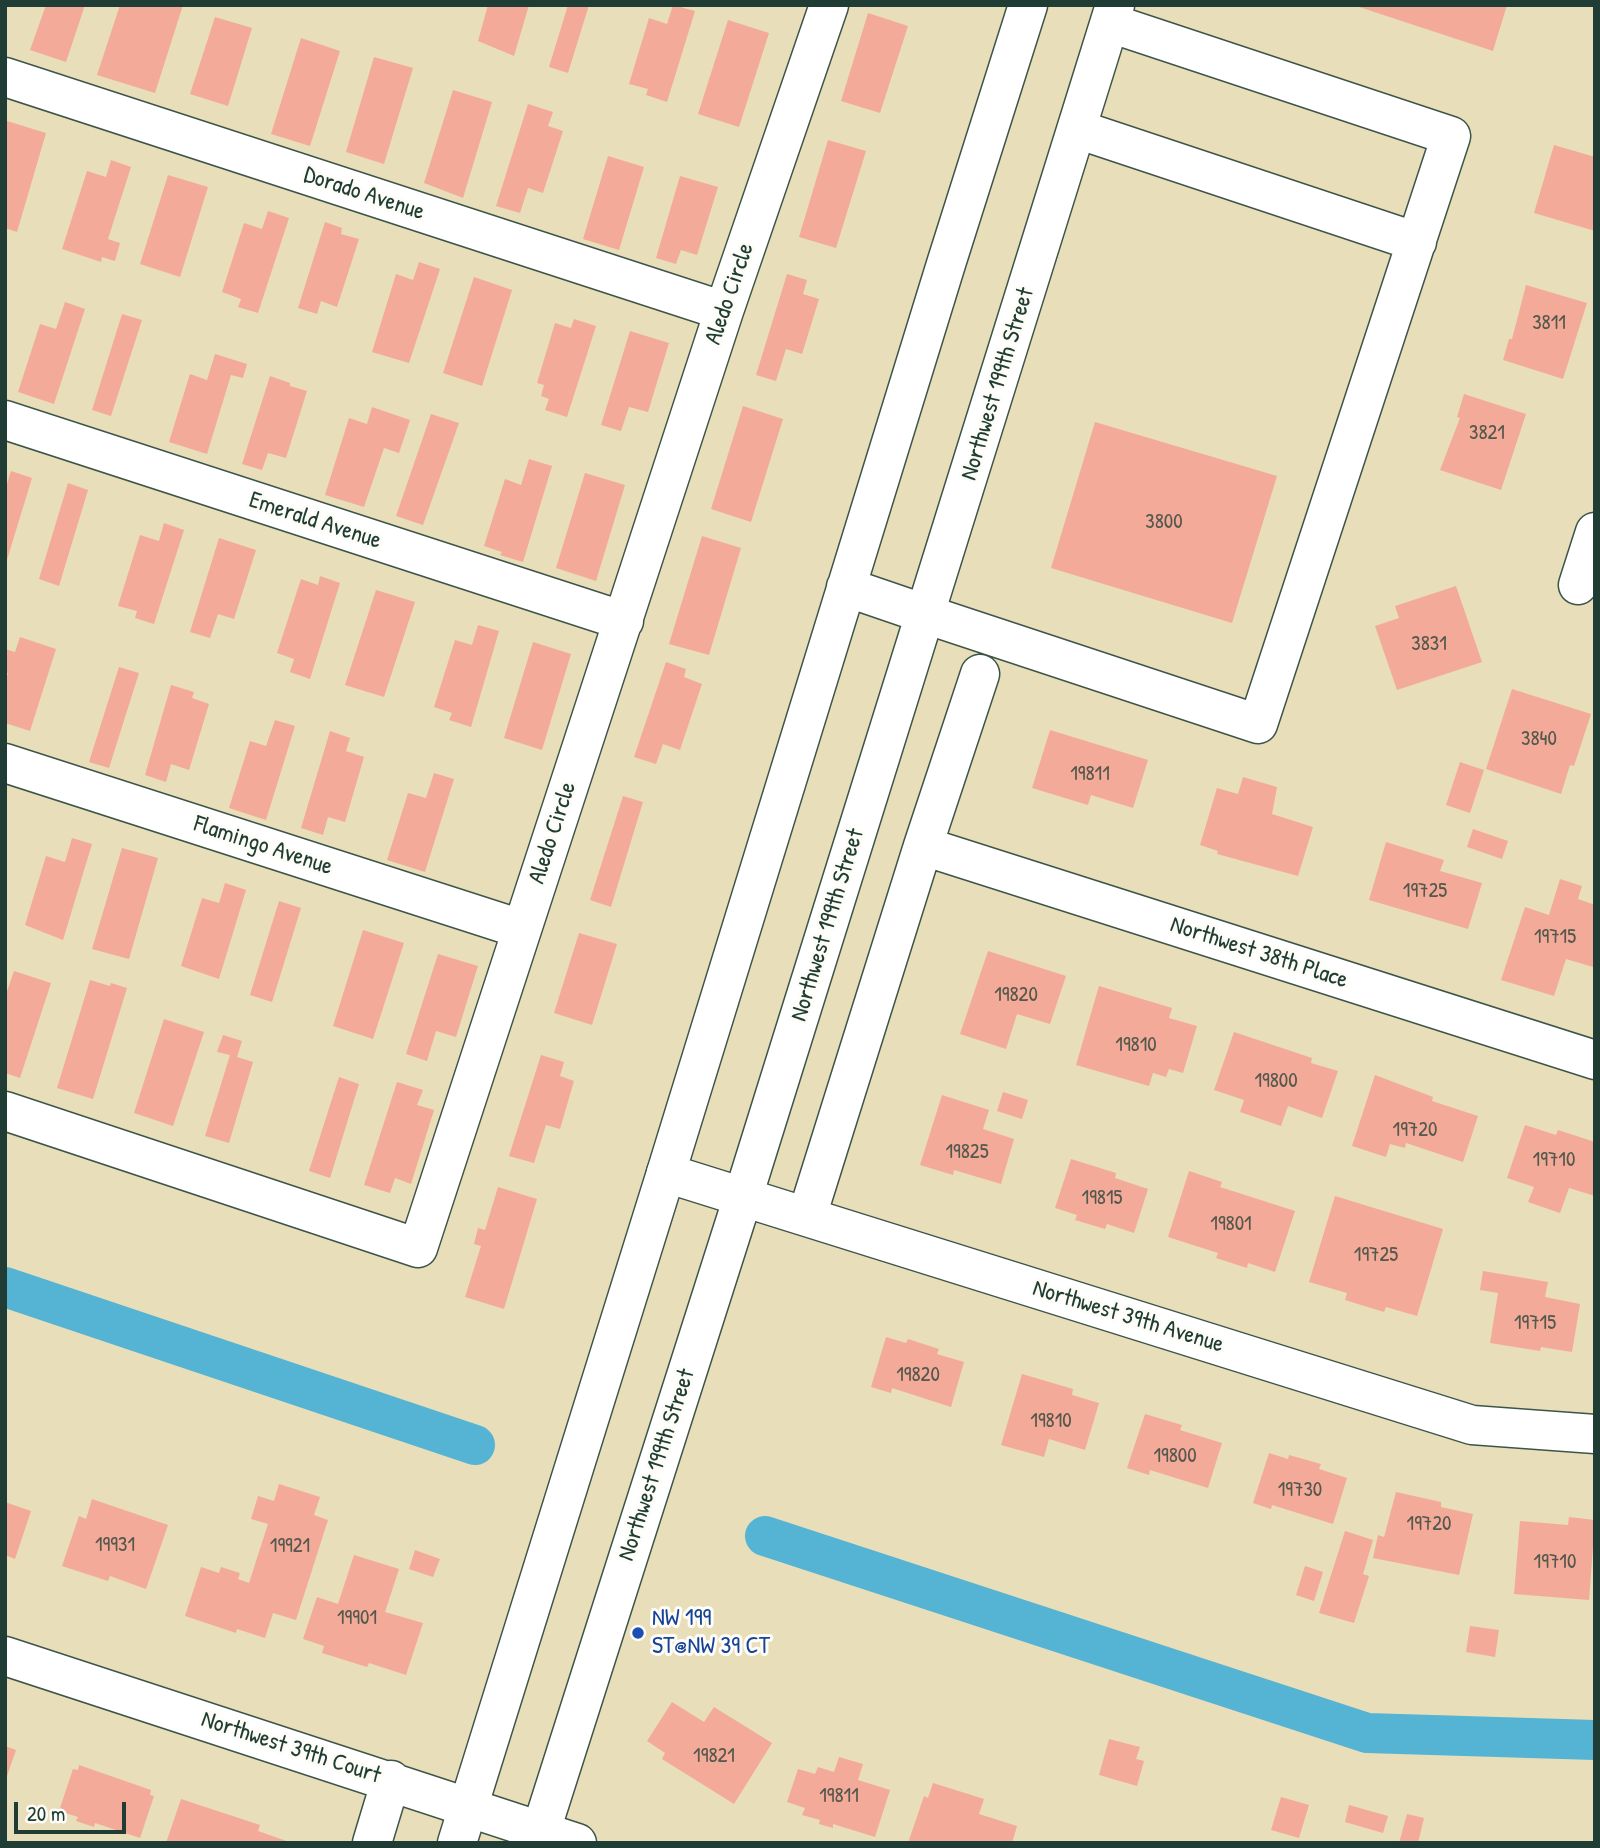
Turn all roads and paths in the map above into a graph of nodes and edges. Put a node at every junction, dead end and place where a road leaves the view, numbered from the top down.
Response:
1 (1028, 5) edge
2 (819, 8) edge
3 (1112, 14) edge
4 (5, 77) edge
5 (1077, 129) junction
6 (1417, 242) junction
7 (724, 311) junction
8 (5, 421) edge
9 (1595, 532) edge
10 (1578, 585) dead end
11 (846, 587) junction
12 (925, 614) junction
13 (624, 621) junction
14 (980, 674) dead end
15 (5, 762) edge
16 (923, 846) junction
17 (522, 929) junction
18 (1595, 1060) edge
19 (5, 1111) edge
20 (666, 1173) junction
21 (743, 1197) junction
22 (807, 1216) junction
23 (1595, 1434) edge
24 (5, 1656) edge
25 (391, 1780) junction
26 (468, 1806) junction
27 (539, 1837) edge
28 (372, 1843) edge
29 (457, 1843) edge
30 (577, 1843) edge

1 - 11 main road
2 - 7 main road, Aledo Circle
3 - 5 main road, Northwest 199th Street
3 - 6 main road
4 - 7 main road, Dorado Avenue
5 - 6 main road
5 - 12 main road, Northwest 199th Street
6 - 12 main road
7 - 13 main road, Aledo Circle
8 - 13 main road, Emerald Avenue
9 - 10 main road
11 - 12 main road
11 - 20 main road
12 - 21 main road, Northwest 199th Street
13 - 17 main road, Aledo Circle
14 - 16 main road
15 - 17 main road, Flamingo Avenue
16 - 18 main road, Northwest 38th Place
16 - 22 main road
17 - 19 main road, Aledo Circle
20 - 21 main road, Northwest 39th Avenue
20 - 26 main road
21 - 22 main road, Northwest 39th Avenue
21 - 27 main road, Northwest 199th Street
22 - 23 main road, Northwest 39th Avenue
24 - 25 main road, Northwest 39th Court
25 - 26 main road, Northwest 39th Court
25 - 28 main road
26 - 27 main road, Northwest 39th Court
26 - 29 main road
27 - 30 main road, Northwest 39th Court

